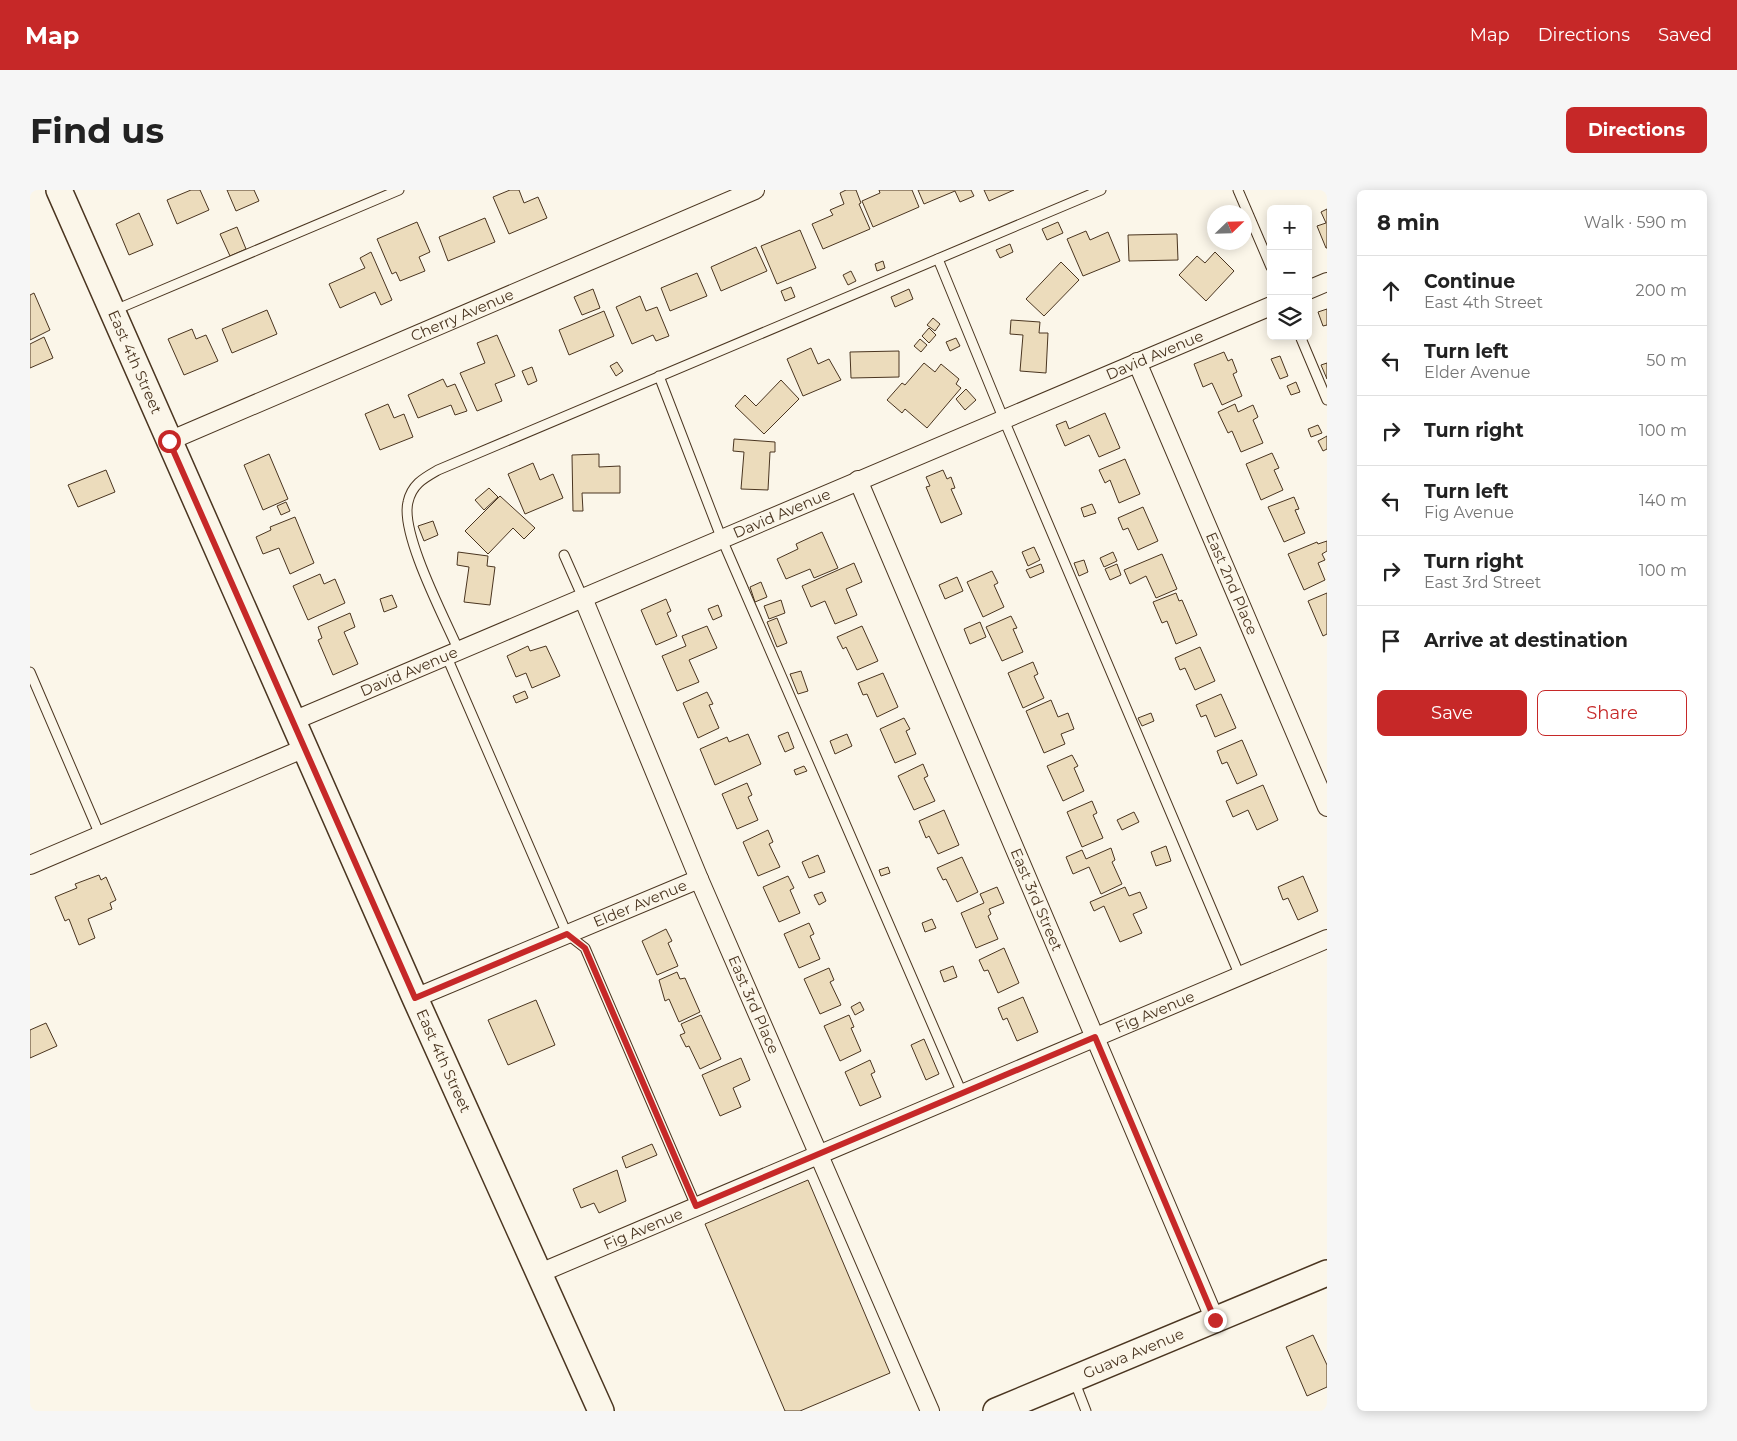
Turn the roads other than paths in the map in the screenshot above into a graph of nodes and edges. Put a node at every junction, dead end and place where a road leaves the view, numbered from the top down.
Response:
1 (60, 190) edge
2 (399, 190) edge
3 (755, 190) edge
4 (1101, 190) edge
5 (1238, 190) edge
6 (938, 259) junction
7 (1267, 259) edge
8 (1327, 282) edge
9 (1312, 288) edge
10 (1267, 308) edge
11 (112, 311) junction
12 (1302, 340) edge
13 (1137, 362) junction
14 (659, 376) junction
15 (1327, 400) edge
16 (1004, 420) junction
17 (169, 441) junction
18 (858, 480) junction
19 (721, 537) junction
20 (564, 555) dead end
21 (583, 598) junction
22 (452, 652) junction
23 (30, 672) edge
24 (293, 721) junction
25 (304, 748) junction
26 (1327, 807) edge
27 (100, 835) junction
28 (30, 864) edge
29 (698, 878) junction
30 (567, 934) junction
31 (1327, 939) edge
32 (1240, 976) junction
33 (415, 998) junction
34 (1095, 1037) junction
35 (962, 1093) junction
36 (818, 1154) junction
37 (696, 1206) junction
38 (540, 1273) junction
39 (1327, 1273) edge
40 (1215, 1320) junction
41 (1074, 1380) junction
42 (601, 1411) edge
43 (930, 1411) edge
44 (996, 1411) edge
45 (1086, 1411) edge

1 - 11 street, East 4th Street
2 - 11 lane
3 - 17 street, Cherry Avenue
4 - 6 lane
5 - 7 lane
6 - 14 lane
6 - 16 lane
8 - 9 street
10 - 13 street, David Avenue
11 - 17 street, East 4th Street
12 - 15 lane
13 - 16 street, David Avenue
13 - 26 street, East 2nd Place
14 - 19 lane
14 - 22 lane
16 - 18 street, David Avenue
16 - 32 lane
17 - 24 street, East 4th Street
18 - 19 street, David Avenue
18 - 34 street, East 3rd Street
19 - 21 street, David Avenue
19 - 35 lane
20 - 21 lane
21 - 22 street, David Avenue
21 - 29 street, East 3rd Place
22 - 24 street, David Avenue
22 - 30 lane
23 - 27 lane
24 - 25 street, East 4th Street
25 - 27 street
25 - 33 street, East 4th Street
27 - 28 street
29 - 30 street, Elder Avenue
29 - 36 street, East 3rd Place
30 - 33 street, Elder Avenue
30 - 37 lane
31 - 32 street, Fig Avenue
32 - 34 street, Fig Avenue
33 - 38 street, East 4th Street
34 - 35 street, Fig Avenue
34 - 40 street, East 3rd Street
35 - 36 street, Fig Avenue
36 - 37 street, Fig Avenue
36 - 43 street, East 3rd Place
37 - 38 street, Fig Avenue
38 - 42 street, East 4th Street
39 - 40 street, Guava Avenue
40 - 41 street, Guava Avenue
41 - 44 street, Guava Avenue
41 - 45 lane

